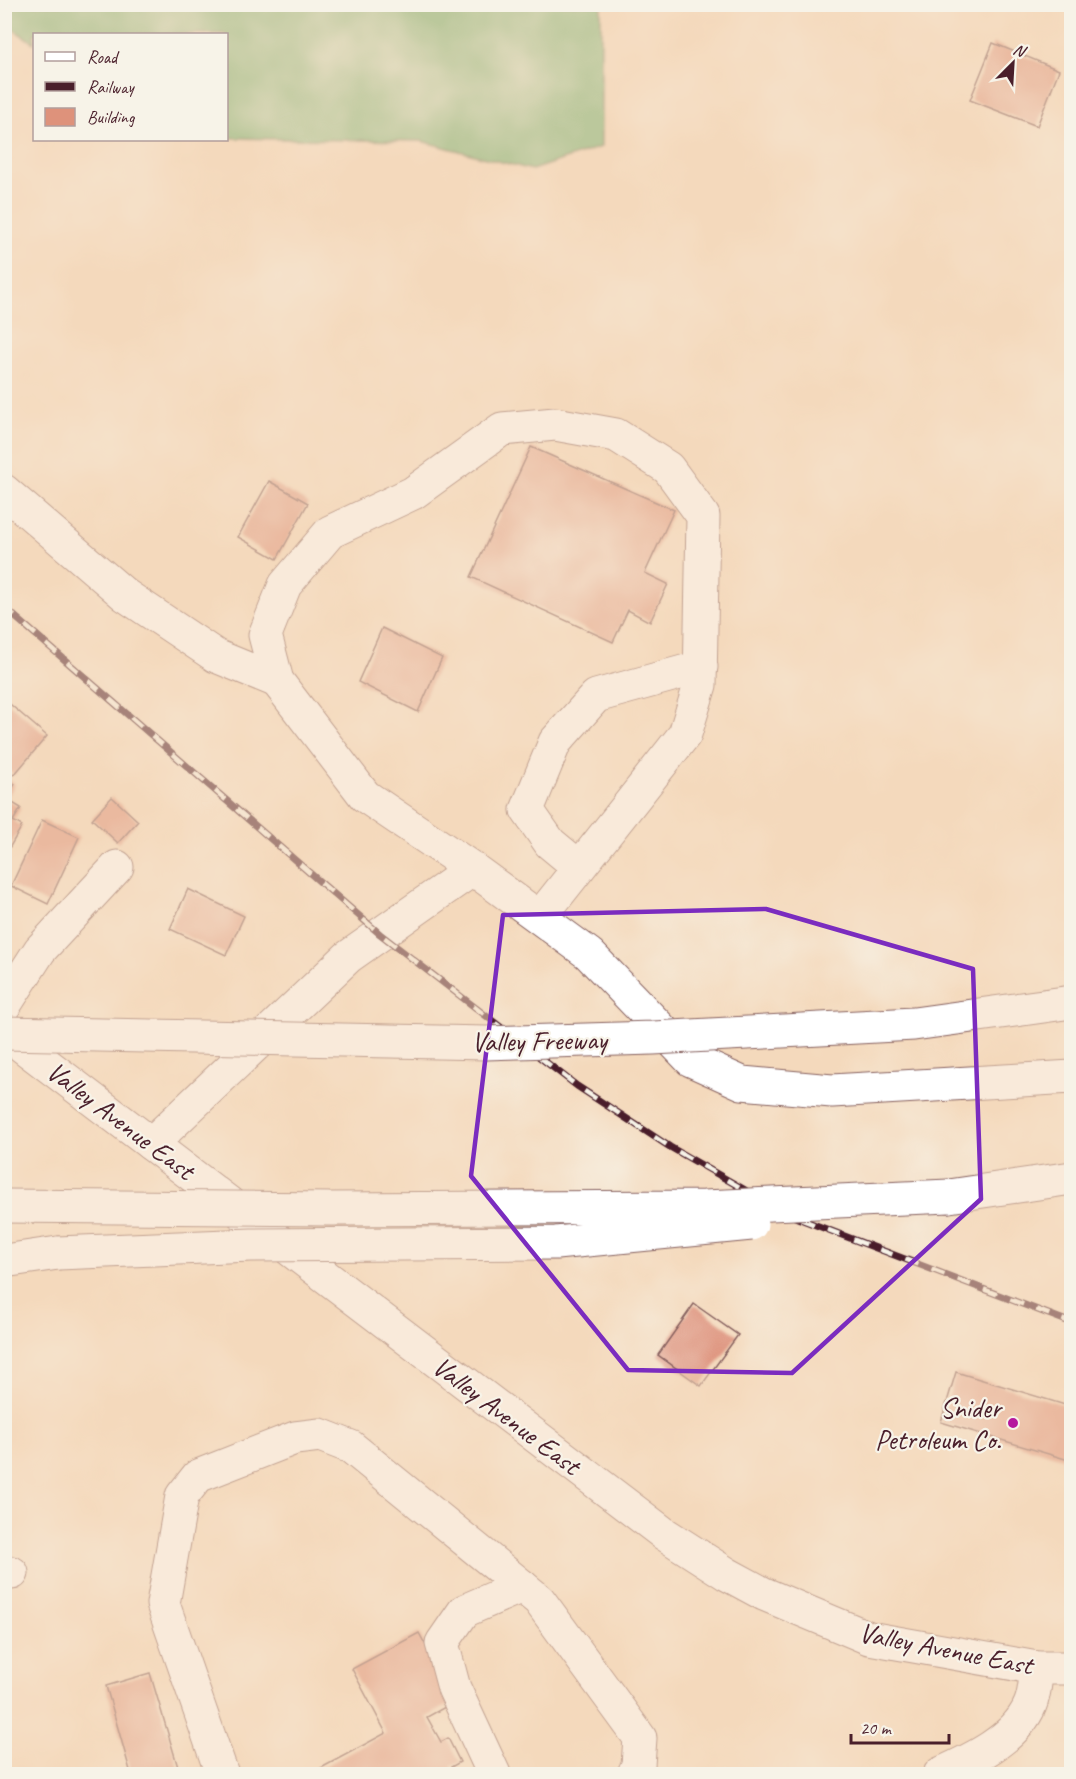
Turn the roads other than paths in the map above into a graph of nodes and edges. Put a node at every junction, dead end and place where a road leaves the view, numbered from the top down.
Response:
1 (4, 491) edge
2 (700, 668) junction
3 (277, 681) junction
4 (117, 867) dead end
5 (579, 867) junction
6 (473, 869) junction
7 (540, 917) junction
8 (1071, 1002) edge
9 (4, 1006) edge
10 (4, 1033) edge
11 (1071, 1077) edge
12 (152, 1144) junction
13 (1071, 1178) edge
14 (949, 1196) junction
15 (4, 1206) edge
16 (4, 1261) edge
17 (522, 1586) junction
18 (1037, 1668) junction
19 (1071, 1668) edge
20 (222, 1774) edge
21 (494, 1774) edge
22 (634, 1774) edge
23 (939, 1774) edge

1 - 3 main road
2 - 3 main road
2 - 5 main road
2 - 5 main road
3 - 6 main road
4 - 9 main road
5 - 7 main road
6 - 7 main road
6 - 12 main road
7 - 11 main road
8 - 10 main road, Valley Freeway, bridge
10 - 12 main road, Valley Avenue East
12 - 18 main road, Valley Avenue East
13 - 14 main road
14 - 15 main road, bridge
14 - 16 main road, bridge
17 - 20 main road
17 - 21 main road
17 - 22 main road
18 - 19 main road, Valley Avenue East
18 - 23 main road

